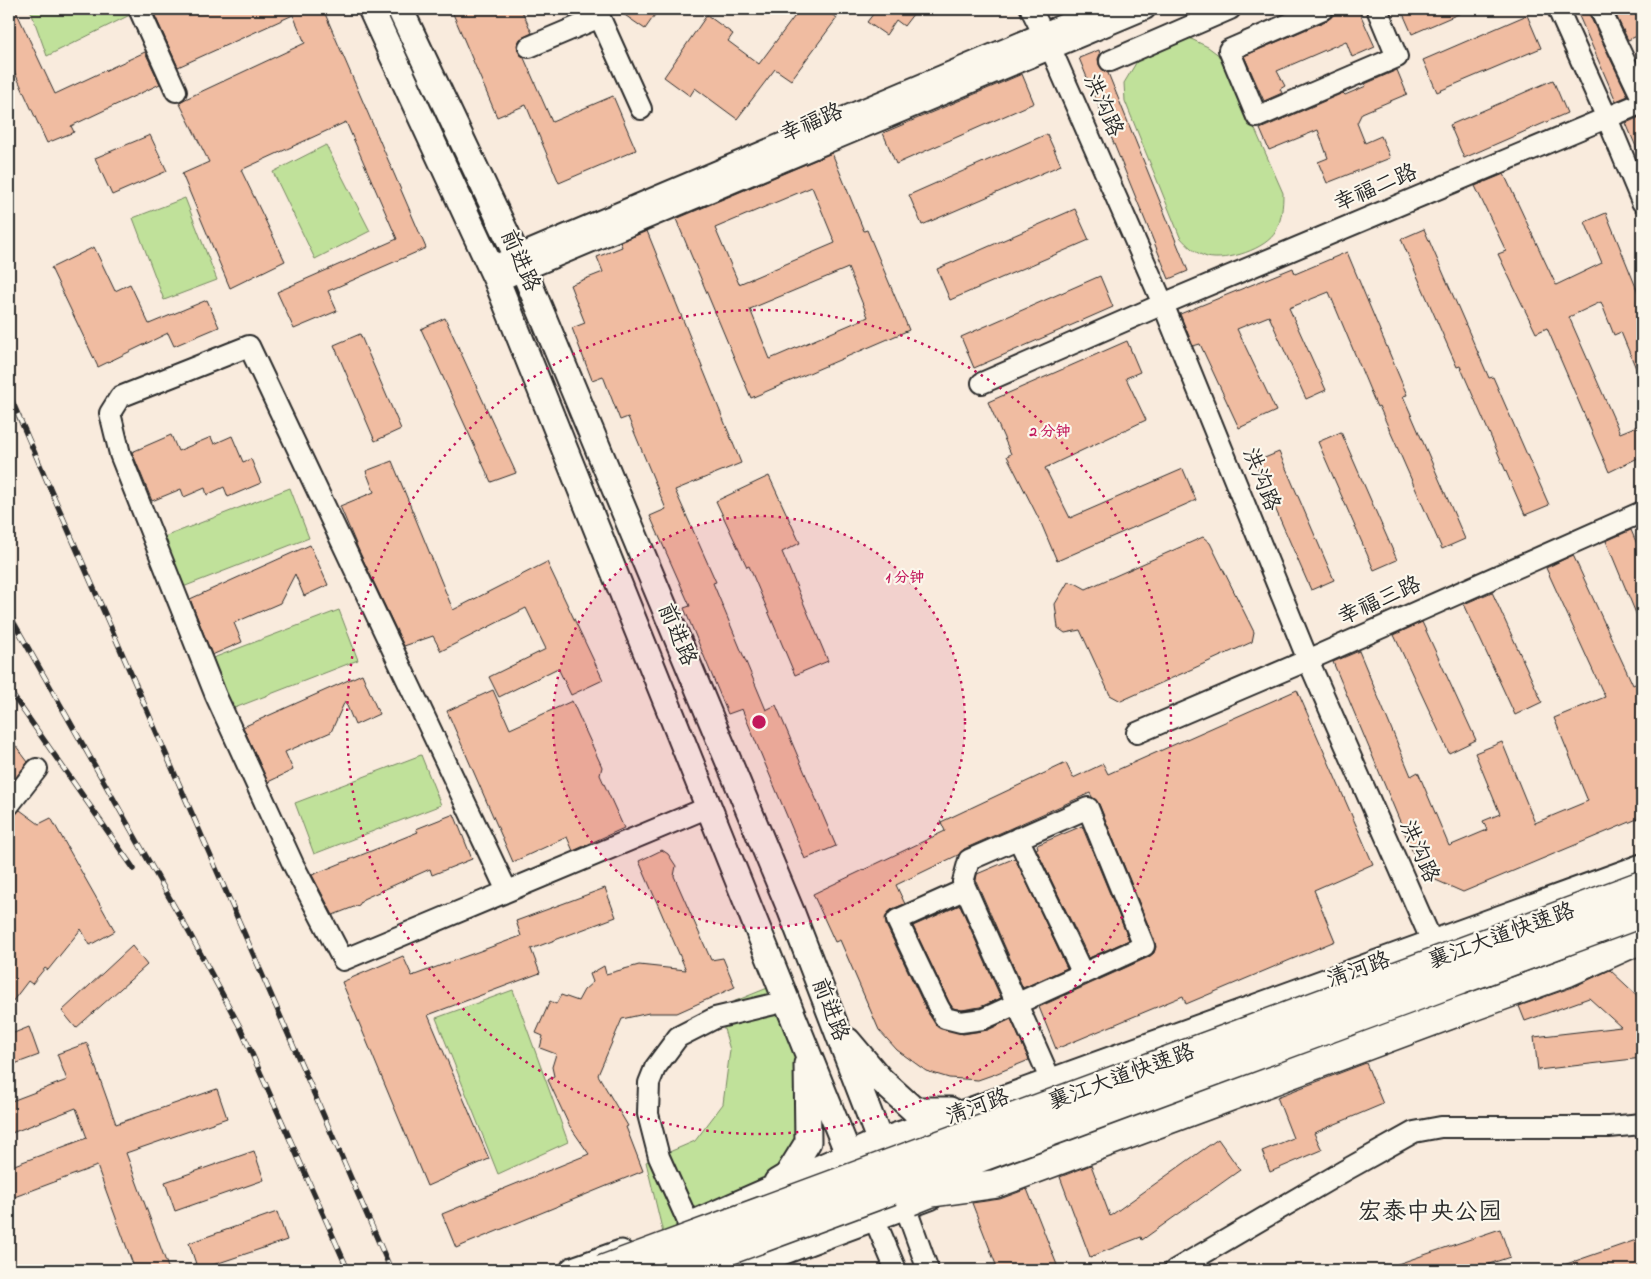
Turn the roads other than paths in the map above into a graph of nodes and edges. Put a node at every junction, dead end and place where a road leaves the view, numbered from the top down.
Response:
1 (139, 9) edge
2 (371, 9) edge
3 (400, 9) edge
4 (1031, 9) edge
5 (1100, 9) edge
6 (1145, 9) edge
7 (1230, 9) edge
8 (1323, 9) edge
9 (1377, 9) edge
10 (1558, 9) edge
11 (1600, 9) edge
12 (598, 13) edge
13 (1301, 13) edge
14 (1046, 42) junction
15 (529, 47) dead end
16 (1110, 61) dead end
17 (176, 91) dead end
18 (1642, 98) edge
19 (1642, 103) edge
20 (641, 109) dead end
21 (1607, 118) junction
22 (1642, 202) edge
23 (521, 264) junction
24 (494, 274) junction
25 (1163, 304) junction
26 (982, 383) dead end
27 (1642, 512) edge
28 (1308, 660) junction
29 (1136, 733) dead end
30 (37, 769) dead end
31 (9, 805) edge
32 (709, 806) junction
33 (1018, 838) junction
34 (1641, 887) edge
35 (966, 889) junction
36 (508, 891) junction
37 (1642, 933) edge
38 (1642, 939) edge
39 (1433, 944) junction
40 (1083, 974) junction
41 (788, 1001) junction
42 (1017, 1004) junction
43 (835, 1026) junction
44 (807, 1049) junction
45 (1051, 1081) junction
46 (975, 1109) junction
47 (1642, 1124) edge
48 (881, 1141) junction
49 (849, 1154) junction
50 (734, 1205) junction
51 (905, 1206) junction
52 (874, 1218) junction
53 (690, 1226) junction
54 (573, 1270) edge
55 (602, 1270) edge
56 (676, 1270) edge
57 (703, 1270) edge
58 (734, 1270) edge
59 (896, 1270) edge
60 (928, 1270) edge
61 (1176, 1270) edge

1 - 17 street
2 - 24 main road, 前进路
3 - 23 main road, 前进路
4 - 14 street, 洪沟路
5 - 14 street, 幸福路
6 - 14 street, 幸福路
7 - 16 street
8 - 13 street
9 - 13 street
10 - 21 street
11 - 18 street
12 - 15 street
12 - 20 street
14 - 23 street, 幸福路
14 - 25 street, 洪沟路
19 - 21 street, 幸福二路
21 - 22 street
21 - 25 street, 幸福二路
23 - 24 street, 幸福路
23 - 43 main road, 前进路
24 - 32 main road, 前进路
25 - 26 street, 幸福二路
25 - 28 street, 洪沟路
27 - 28 street, 幸福三路
28 - 29 street, 幸福三路
28 - 39 street, 洪沟路
30 - 31 street
32 - 36 street
32 - 41 main road, 前进路
33 - 35 street
33 - 40 street
33 - 40 street
34 - 39 main road, 清河路
34 - 55 highway, 襄江大道快速路, bridge
34 - 56 highway, 襄江大道快速路, bridge
35 - 42 street
35 - 42 street
36 - 36 street
37 - 51 main road
38 - 57 highway, bridge
39 - 45 main road, 清河路
40 - 42 street
41 - 44 main road, 前进路
41 - 53 street
42 - 45 street
43 - 46 main road
43 - 48 main road, 前进路
44 - 49 main road, 前进路
44 - 50 main road
45 - 46 main road, 清河路
46 - 48 main road, 清河路
47 - 61 street
48 - 49 main road, 清河路
48 - 51 main road, 前进路
49 - 50 main road, 清河路
49 - 52 main road, 前进路
50 - 53 main road, 清河路
51 - 52 main road
51 - 60 street, 前进路
52 - 58 main road
52 - 59 street, 前进路
53 - 54 main road, 清河路

